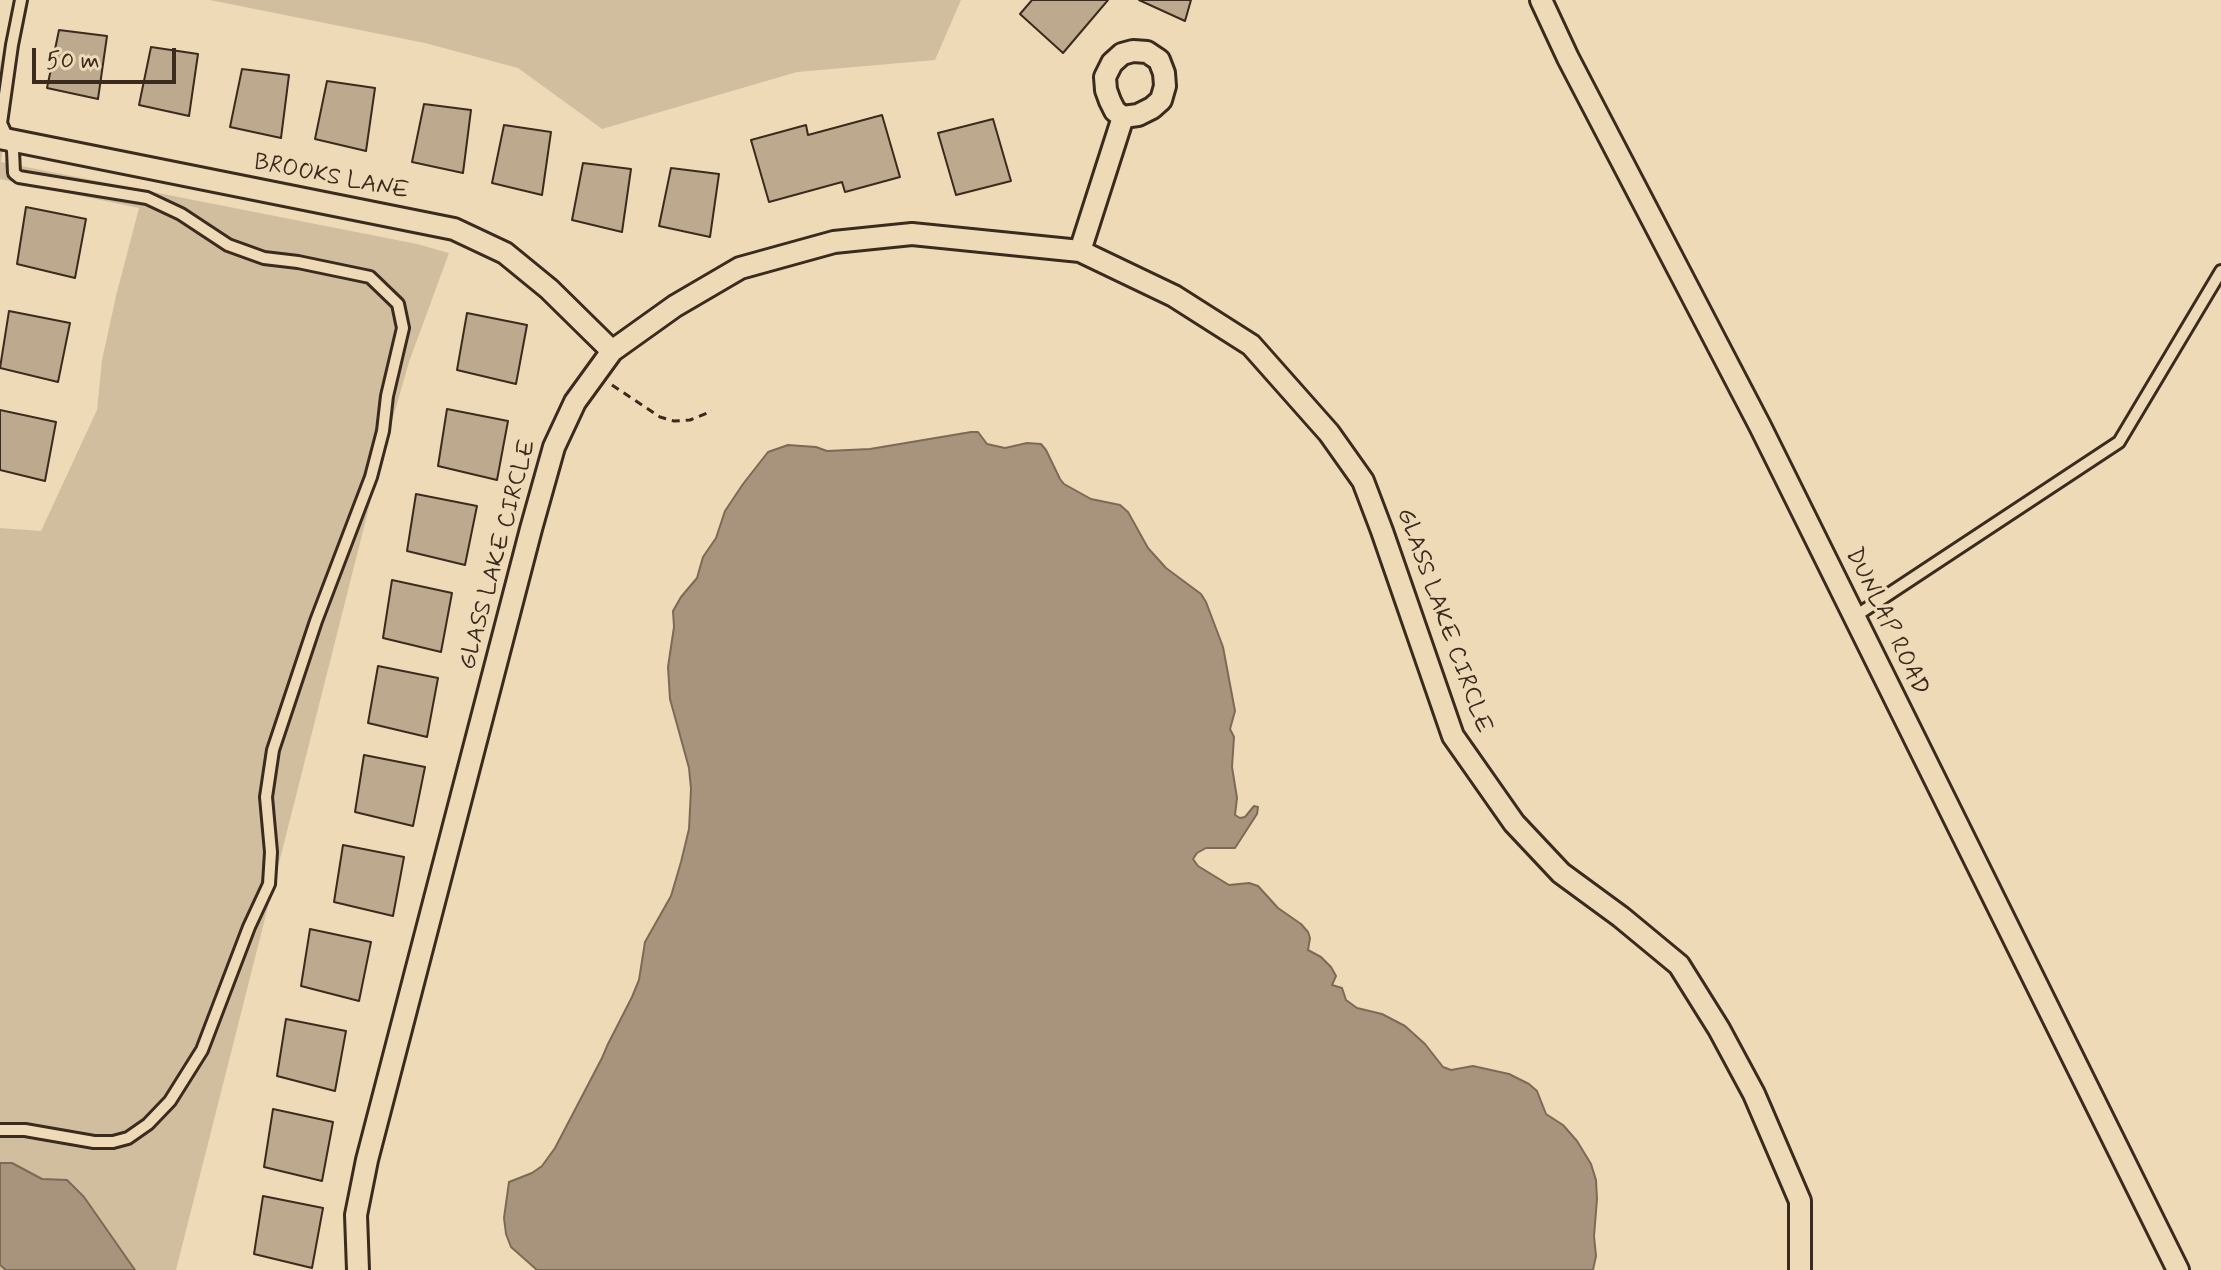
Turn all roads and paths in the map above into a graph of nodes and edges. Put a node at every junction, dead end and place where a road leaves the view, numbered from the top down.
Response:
1 (21, 0) edge
2 (1541, 0) edge
3 (1123, 117) dead end
4 (4, 139) edge
5 (1080, 251) junction
6 (2221, 271) edge
7 (612, 351) junction
8 (597, 372) junction
9 (712, 411) dead end
10 (1854, 617) junction
11 (0, 1130) edge
12 (358, 1270) edge
13 (1800, 1270) edge
14 (2178, 1270) edge

1 - 4 lane
2 - 10 street, DUNLAP ROAD
3 - 5 street
4 - 7 street, BROOKS LANE
4 - 11 lane
5 - 7 street, GLASS LAKE CIRCLE
5 - 13 street, GLASS LAKE CIRCLE
6 - 10 lane
7 - 8 street, GLASS LAKE CIRCLE
8 - 9 path
8 - 12 street, GLASS LAKE CIRCLE
10 - 14 street, DUNLAP ROAD

